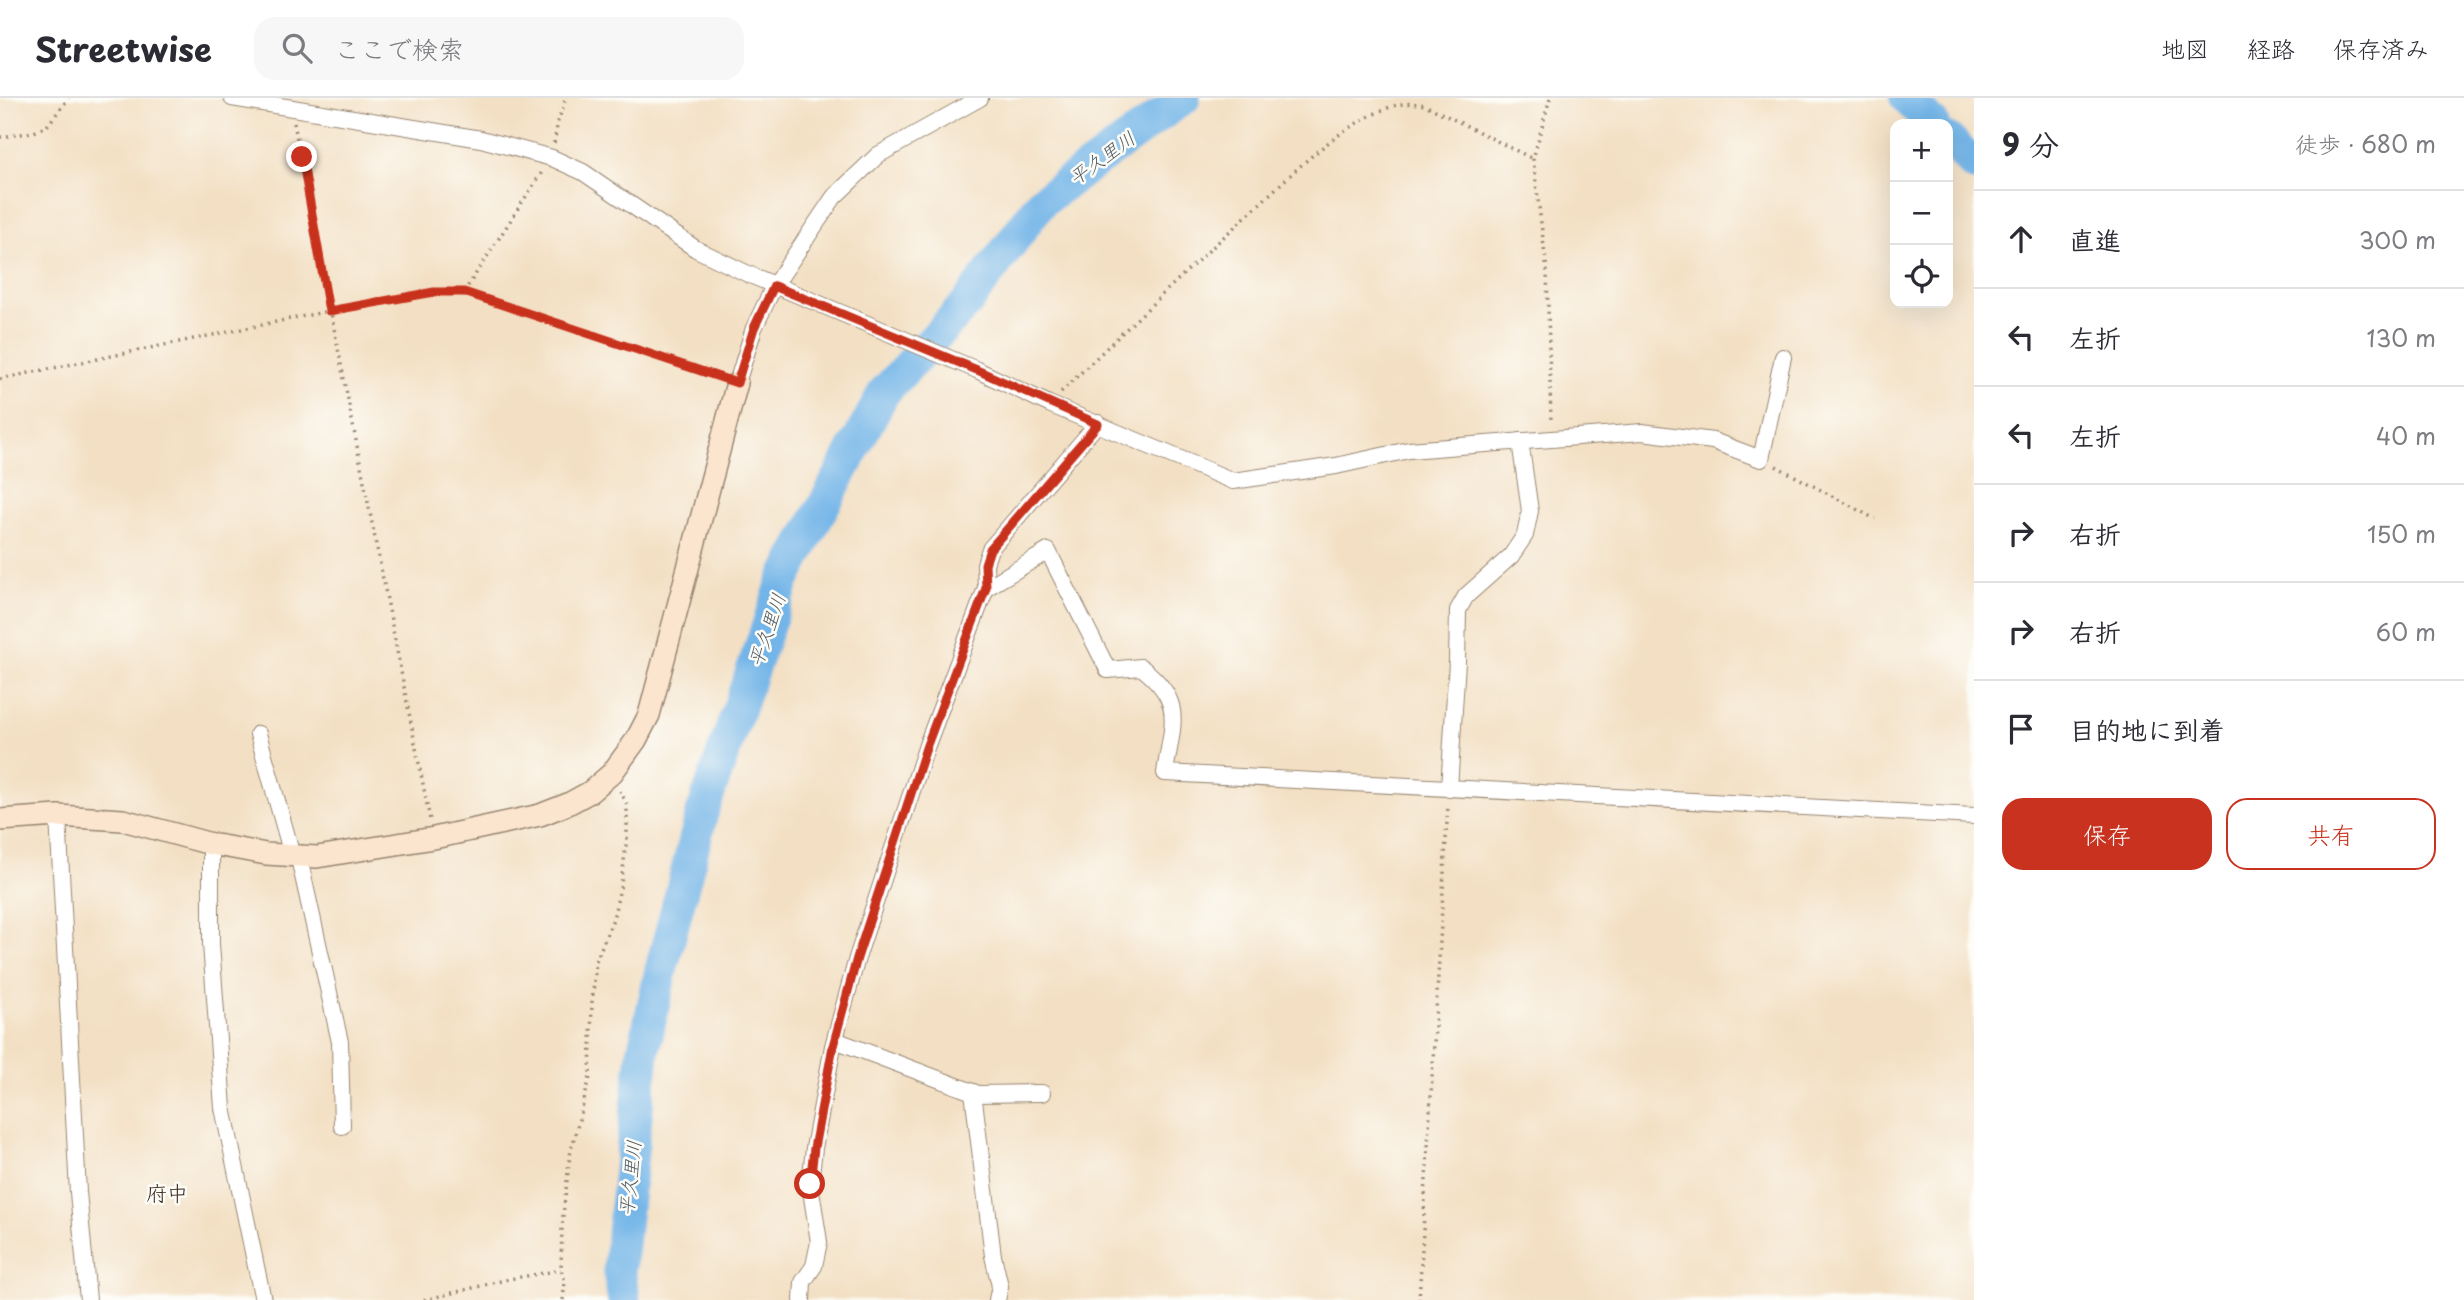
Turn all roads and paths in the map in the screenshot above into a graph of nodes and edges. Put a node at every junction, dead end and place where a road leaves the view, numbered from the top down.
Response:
1 (69, 98) edge
2 (232, 98) edge
3 (566, 98) edge
4 (980, 98) edge
5 (1550, 98) edge
6 (290, 106) junction
7 (0, 137) edge
8 (552, 158) junction
9 (1533, 159) junction
10 (774, 286) junction
11 (464, 292) junction
12 (329, 311) junction
13 (1783, 357) dead end
14 (0, 379) edge
15 (737, 383) junction
16 (1049, 404) junction
17 (1098, 424) junction
18 (1552, 438) junction
19 (1520, 441) junction
20 (1761, 459) junction
21 (1875, 519) dead end
22 (986, 588) junction
23 (258, 734) dead end
24 (612, 773) junction
25 (1449, 789) junction
26 (58, 816) junction
27 (1974, 816) edge
28 (0, 820) edge
29 (433, 838) junction
30 (211, 844) junction
31 (295, 857) junction
32 (835, 1040) junction
33 (973, 1092) junction
34 (1042, 1093) dead end
35 (342, 1126) dead end
36 (561, 1270) junction
37 (88, 1300) edge
38 (262, 1300) edge
39 (424, 1300) edge
40 (563, 1300) edge
41 (802, 1300) edge
42 (997, 1300) edge
43 (1419, 1300) edge

1 - 7 path
2 - 6 street
3 - 8 path
4 - 10 street
5 - 9 path
6 - 8 street
6 - 12 path
8 - 10 street
8 - 11 path
9 - 16 path
9 - 18 path
10 - 15 street
10 - 16 street
11 - 12 path
11 - 15 path
12 - 14 path
12 - 29 path
13 - 20 street
15 - 24 street
16 - 17 street
17 - 19 street
17 - 22 street
18 - 19 street
18 - 20 street
19 - 25 street
20 - 21 path
22 - 25 street
22 - 32 street
23 - 31 street
24 - 29 street
24 - 36 path
25 - 27 street
25 - 43 path
26 - 28 street
26 - 30 street
26 - 37 street
29 - 31 street
30 - 31 street
30 - 38 street
31 - 35 street
32 - 33 street
32 - 41 street
33 - 34 street
33 - 42 street
36 - 39 path
36 - 40 path

